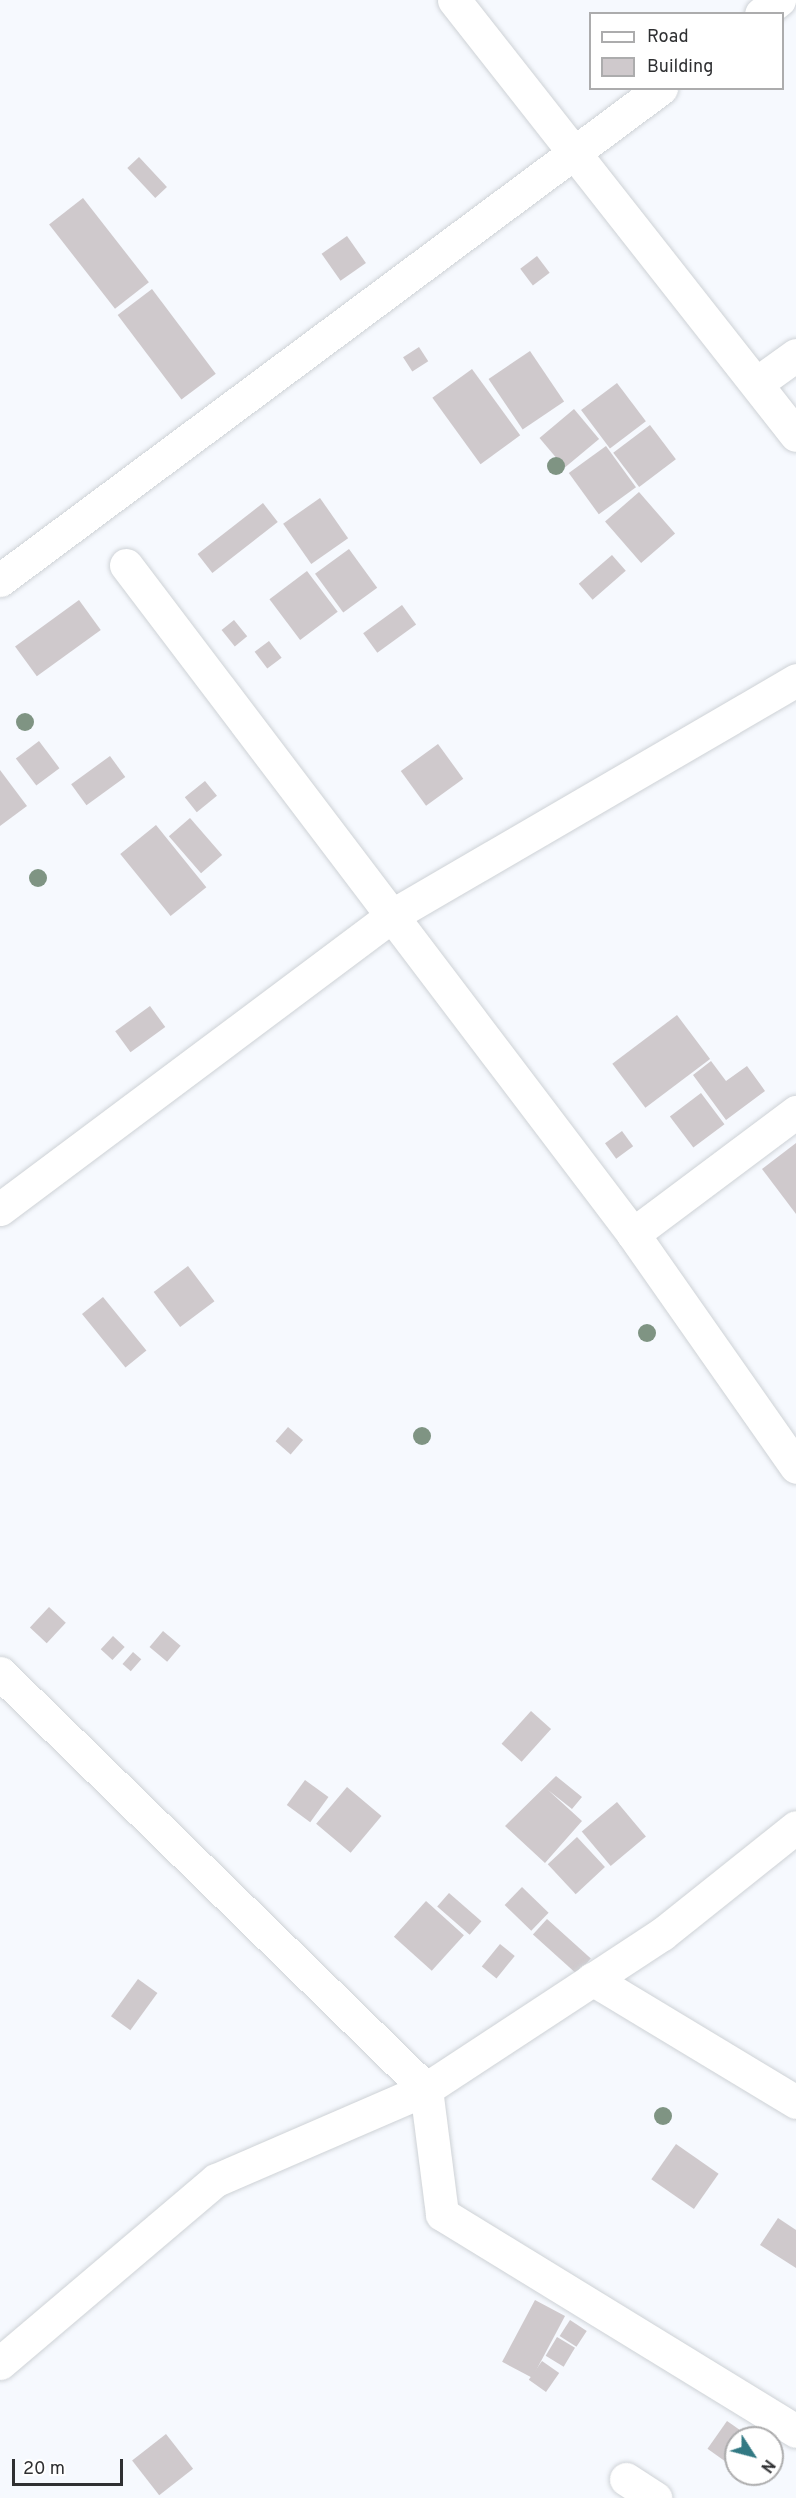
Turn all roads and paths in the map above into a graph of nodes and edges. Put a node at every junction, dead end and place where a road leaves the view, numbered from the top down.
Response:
1 (454, 0) edge
2 (779, 0) edge
3 (764, 12) edge
4 (658, 90) edge
5 (572, 155) junction
6 (796, 355) edge
7 (758, 383) junction
8 (796, 435) edge
9 (126, 565) dead end
10 (0, 580) edge
11 (796, 680) edge
12 (391, 916) junction
13 (796, 1112) edge
14 (0, 1209) edge
15 (633, 1234) junction
16 (796, 1467) edge
17 (0, 1673) edge
18 (796, 1827) edge
19 (592, 1979) junction
20 (426, 2089) junction
21 (796, 2102) edge
22 (0, 2363) edge
23 (796, 2431) edge
24 (626, 2480) dead end
25 (655, 2498) edge

1 - 5 street
2 - 3 street
4 - 5 street
5 - 7 street
5 - 10 street
6 - 7 street
7 - 8 street
9 - 12 street
11 - 12 street
12 - 14 street
12 - 15 street
13 - 15 street
15 - 16 street
17 - 20 street
18 - 19 street
19 - 20 street
19 - 21 street
20 - 22 street
20 - 23 street
24 - 25 street

